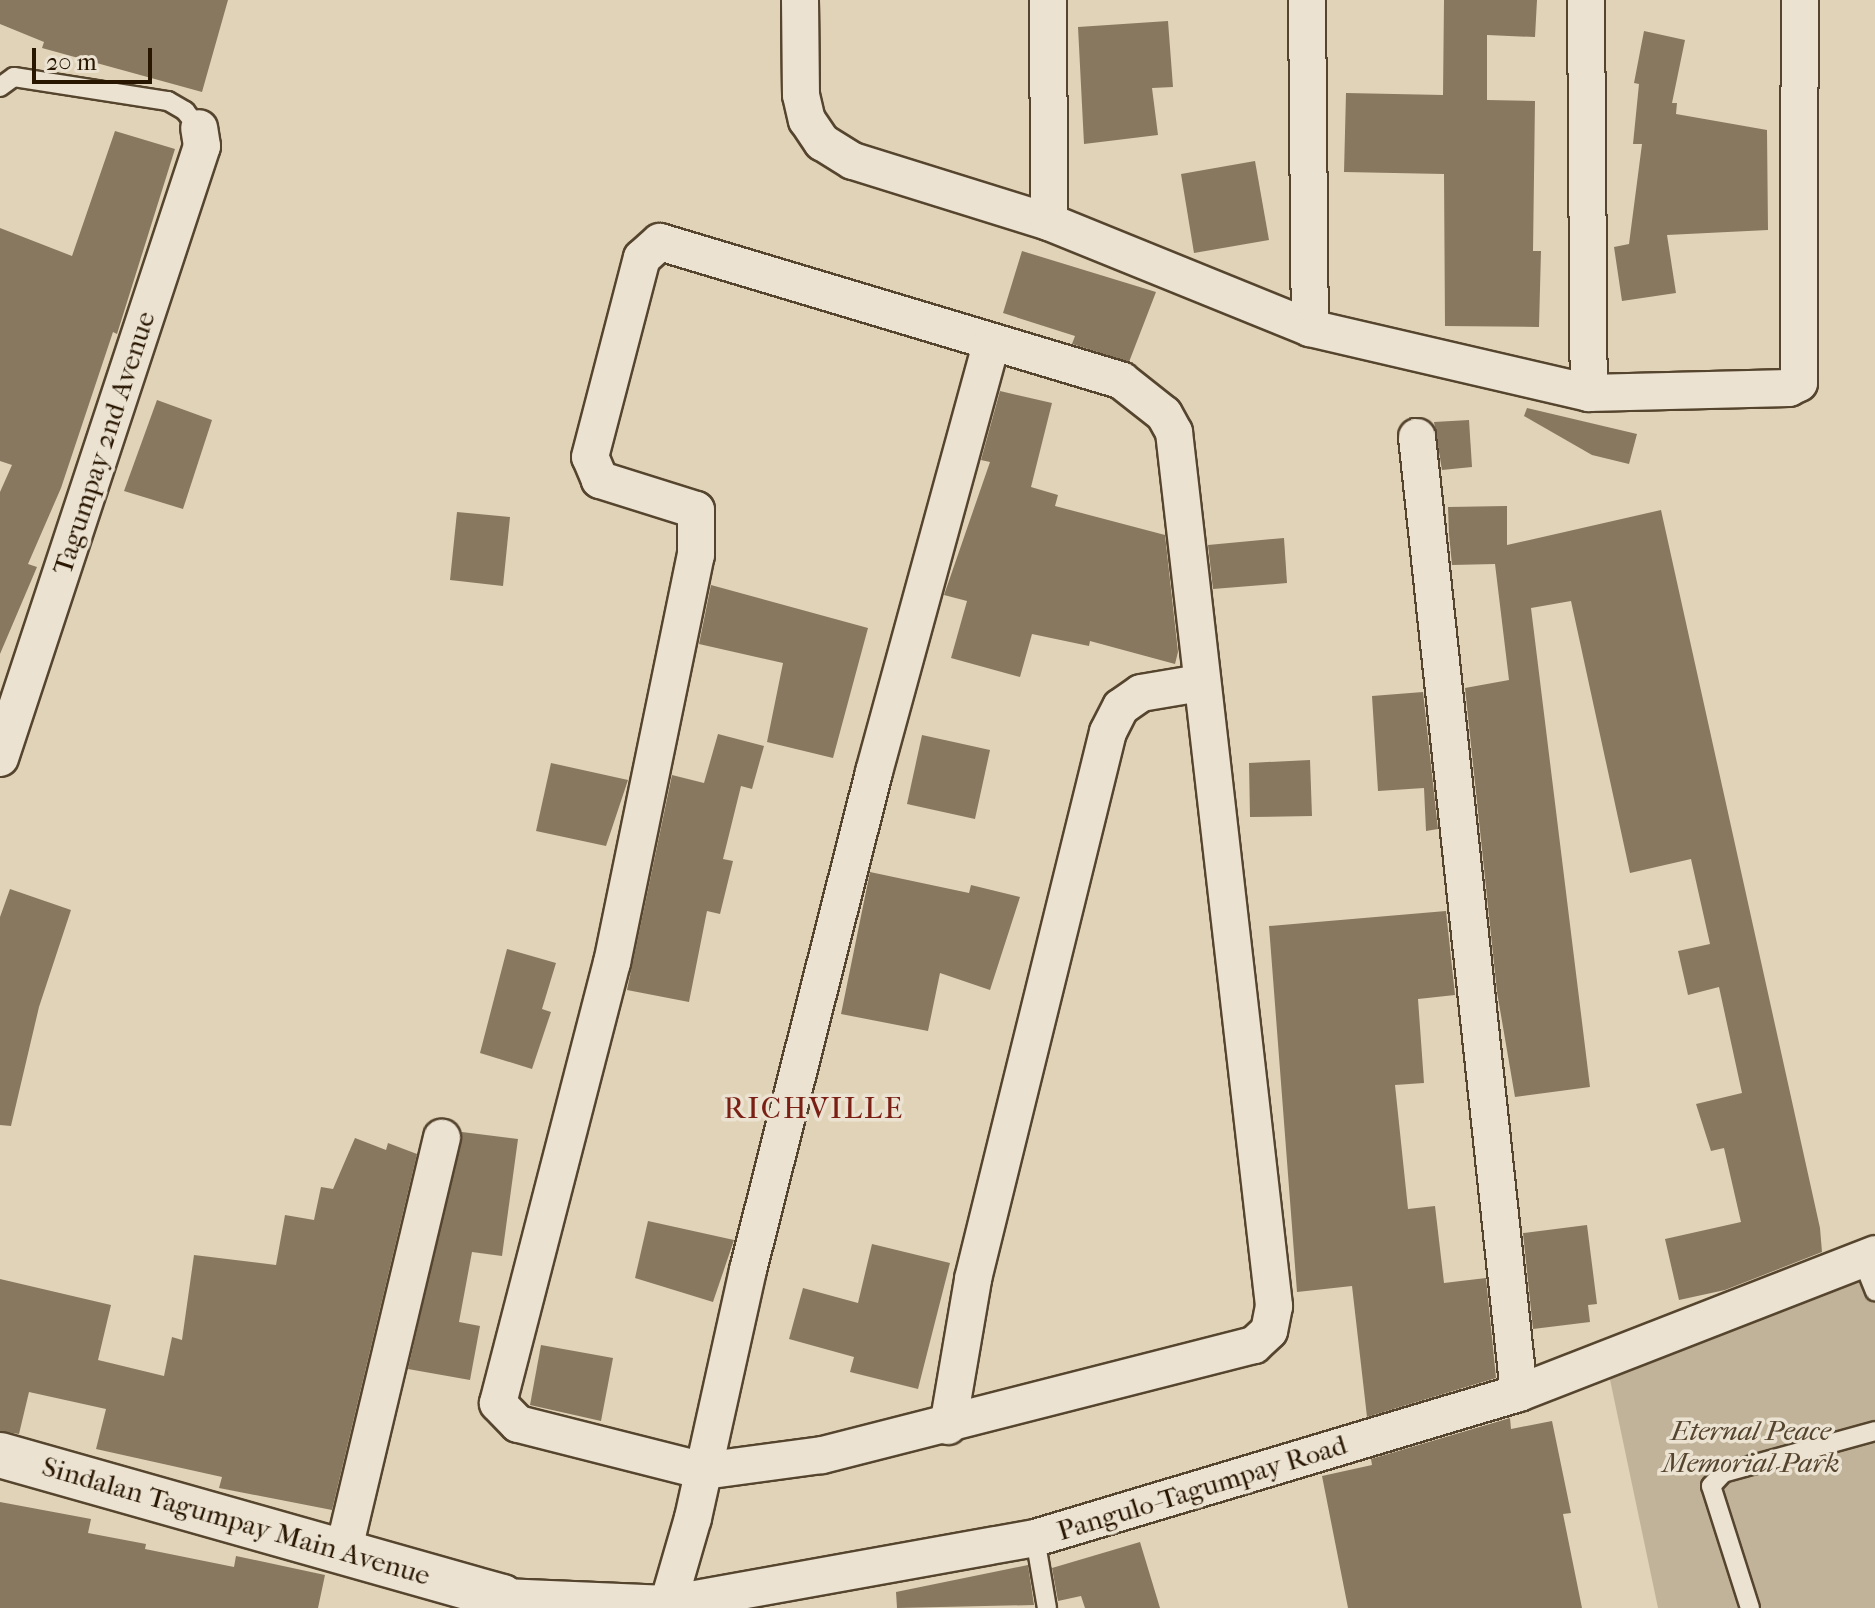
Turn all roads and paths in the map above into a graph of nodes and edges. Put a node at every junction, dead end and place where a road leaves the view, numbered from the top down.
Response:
1 (800, 0) edge
2 (1048, 0) edge
3 (1307, 0) edge
4 (1586, 0) edge
5 (1800, 0) edge
6 (0, 87) edge
7 (199, 128) joint
8 (1049, 222) junction
9 (1310, 328) junction
10 (991, 343) junction
11 (1589, 393) junction
12 (1417, 437) dead end
13 (1200, 683) junction
14 (0, 758) edge
15 (442, 1138) dead end
16 (1871, 1268) edge
17 (1519, 1393) junction
18 (948, 1426) junction
19 (1875, 1431) edge
20 (0, 1455) edge
21 (704, 1471) junction
22 (1035, 1538) junction
23 (343, 1553) junction
24 (508, 1602) edge
25 (668, 1604) junction
26 (1047, 1608) edge
27 (1750, 1608) edge

1 - 8 street
2 - 8 street
3 - 9 street
4 - 11 street
5 - 11 street
6 - 7 lane
7 - 14 street, Tagumpay 2nd Avenue
8 - 9 street
9 - 11 street
10 - 13 street
10 - 21 street
10 - 21 street
12 - 17 street
13 - 18 street
13 - 18 street
15 - 23 street
16 - 17 street, Pangulo-Tagumpay Road
17 - 22 street, Pangulo-Tagumpay Road
18 - 21 street
19 - 27 lane
20 - 23 main road, Sindalan Tagumpay Main Avenue
21 - 25 street
22 - 25 street, Pangulo-Tagumpay Road
22 - 26 lane
23 - 24 main road, Sindalan Tagumpay Main Avenue
24 - 25 street, Pangulo-Tagumpay Road

